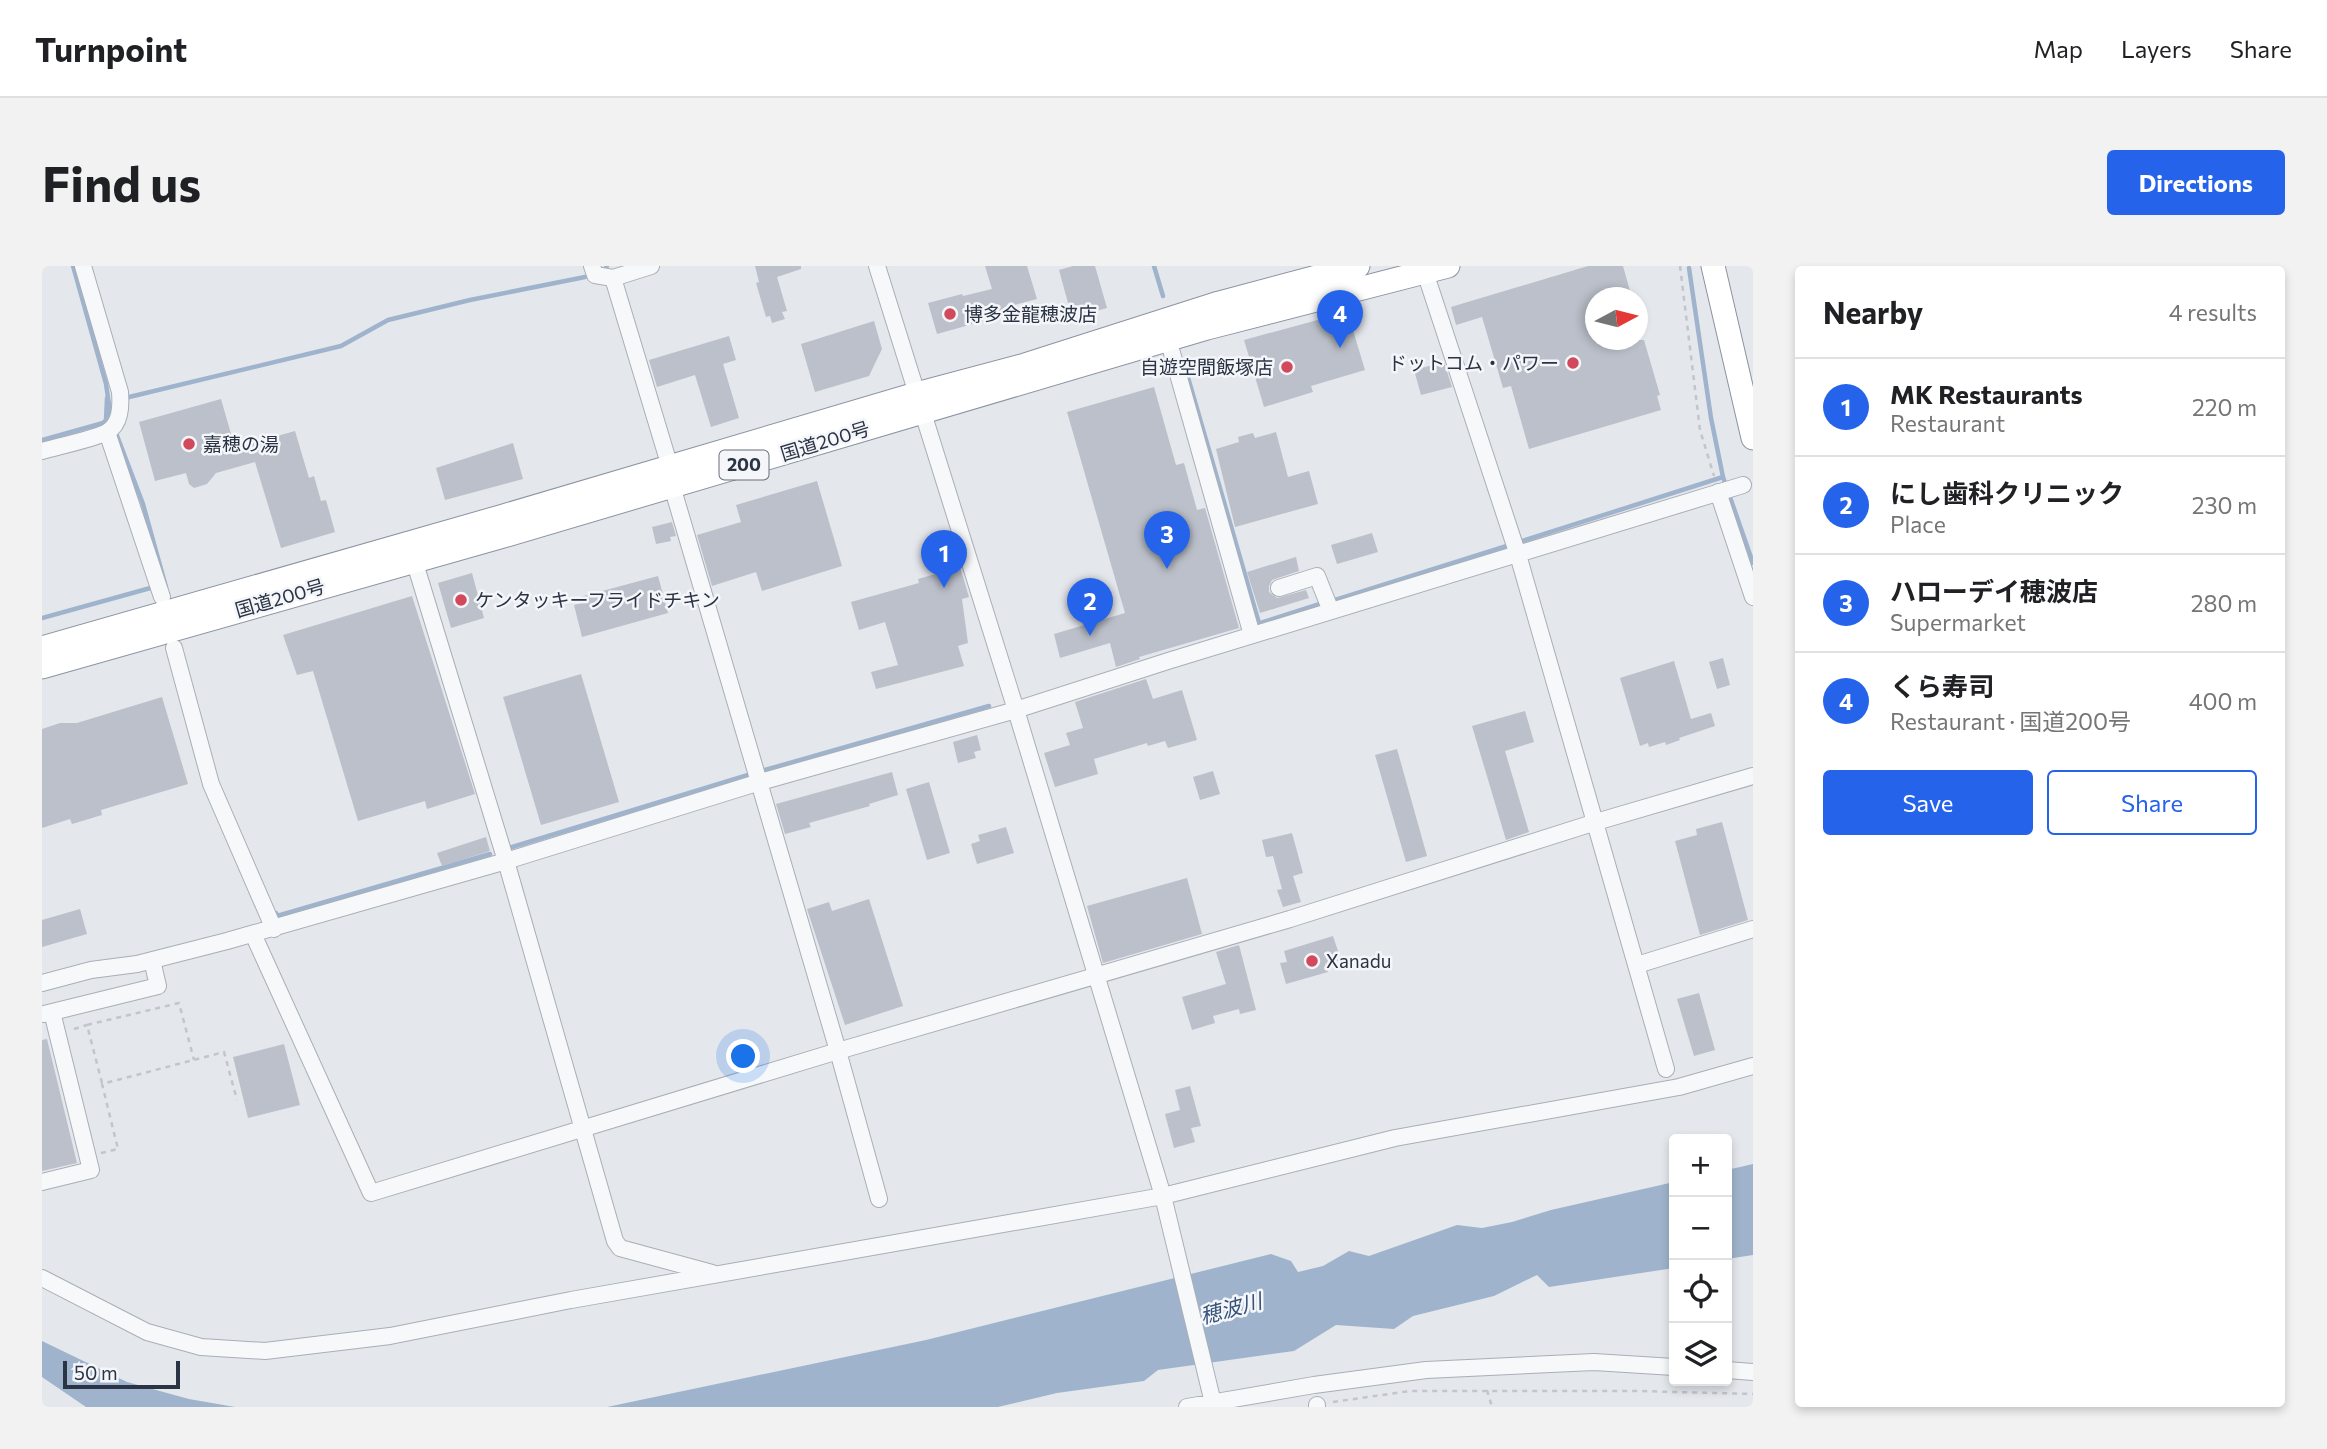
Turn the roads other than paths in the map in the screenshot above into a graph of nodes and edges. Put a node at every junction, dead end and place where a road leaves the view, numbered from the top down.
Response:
1 (83, 266) edge
2 (592, 266) edge
3 (651, 266) edge
4 (877, 266) edge
5 (1358, 266) edge
6 (1448, 266) edge
7 (1713, 266) edge
8 (1424, 269) edge
9 (613, 278) junction
10 (1168, 339) junction
11 (919, 402) junction
12 (107, 432) junction
13 (1753, 438) edge
14 (42, 450) edge
15 (671, 476) junction
16 (1515, 547) junction
17 (414, 560) junction
18 (1279, 588) dead end
19 (162, 597) dead end
20 (1753, 597) edge
21 (1328, 604) junction
22 (1252, 635) junction
23 (42, 648) edge
24 (174, 648) dead end
25 (42, 667) edge
26 (1016, 710) junction
27 (1753, 776) edge
28 (760, 782) junction
29 (1596, 822) junction
30 (506, 861) junction
31 (274, 929) junction
32 (1753, 929) edge
33 (253, 933) junction
34 (152, 960) junction
35 (1637, 965) junction
36 (1096, 975) junction
37 (42, 983) edge
38 (47, 1014) edge
39 (838, 1052) junction
40 (1753, 1066) edge
41 (1666, 1069) dead end
42 (583, 1128) junction
43 (42, 1182) edge
44 (1163, 1196) junction
45 (879, 1199) dead end
46 (718, 1275) junction
47 (42, 1278) edge
48 (1669, 1367) edge
49 (1732, 1370) edge
50 (1753, 1372) edge
51 (1204, 1404) edge

1 - 12 street
2 - 9 street
3 - 9 street
4 - 11 street
5 - 11 highway, 国道200号 / 200
6 - 8 highway, 国道200号 / 200
7 - 13 highway
8 - 10 highway, 国道200号 / 200
8 - 16 street
9 - 15 street
10 - 11 highway, 国道200号 / 200
10 - 22 street
11 - 15 highway, 国道200号 / 200
11 - 26 street
12 - 14 street
12 - 19 street
15 - 17 highway, 国道200号 / 200
15 - 23 highway, 国道200号 / 200
15 - 28 street
16 - 20 street
16 - 21 street
16 - 29 street
17 - 25 highway, 国道200号 / 200
17 - 30 street
18 - 21 street
21 - 22 street
22 - 26 street
24 - 31 street
26 - 28 street
26 - 36 street
27 - 29 street
28 - 30 street
28 - 39 street
29 - 35 street
29 - 36 street
30 - 31 street
30 - 42 street
31 - 33 street
32 - 35 street
33 - 34 street
33 - 42 street
34 - 37 street
34 - 38 street
35 - 41 street
36 - 39 street
36 - 44 street
38 - 43 street
39 - 42 street
39 - 45 street
40 - 44 street
42 - 46 street
44 - 46 street
44 - 51 street
46 - 47 street
48 - 51 street
49 - 50 street

